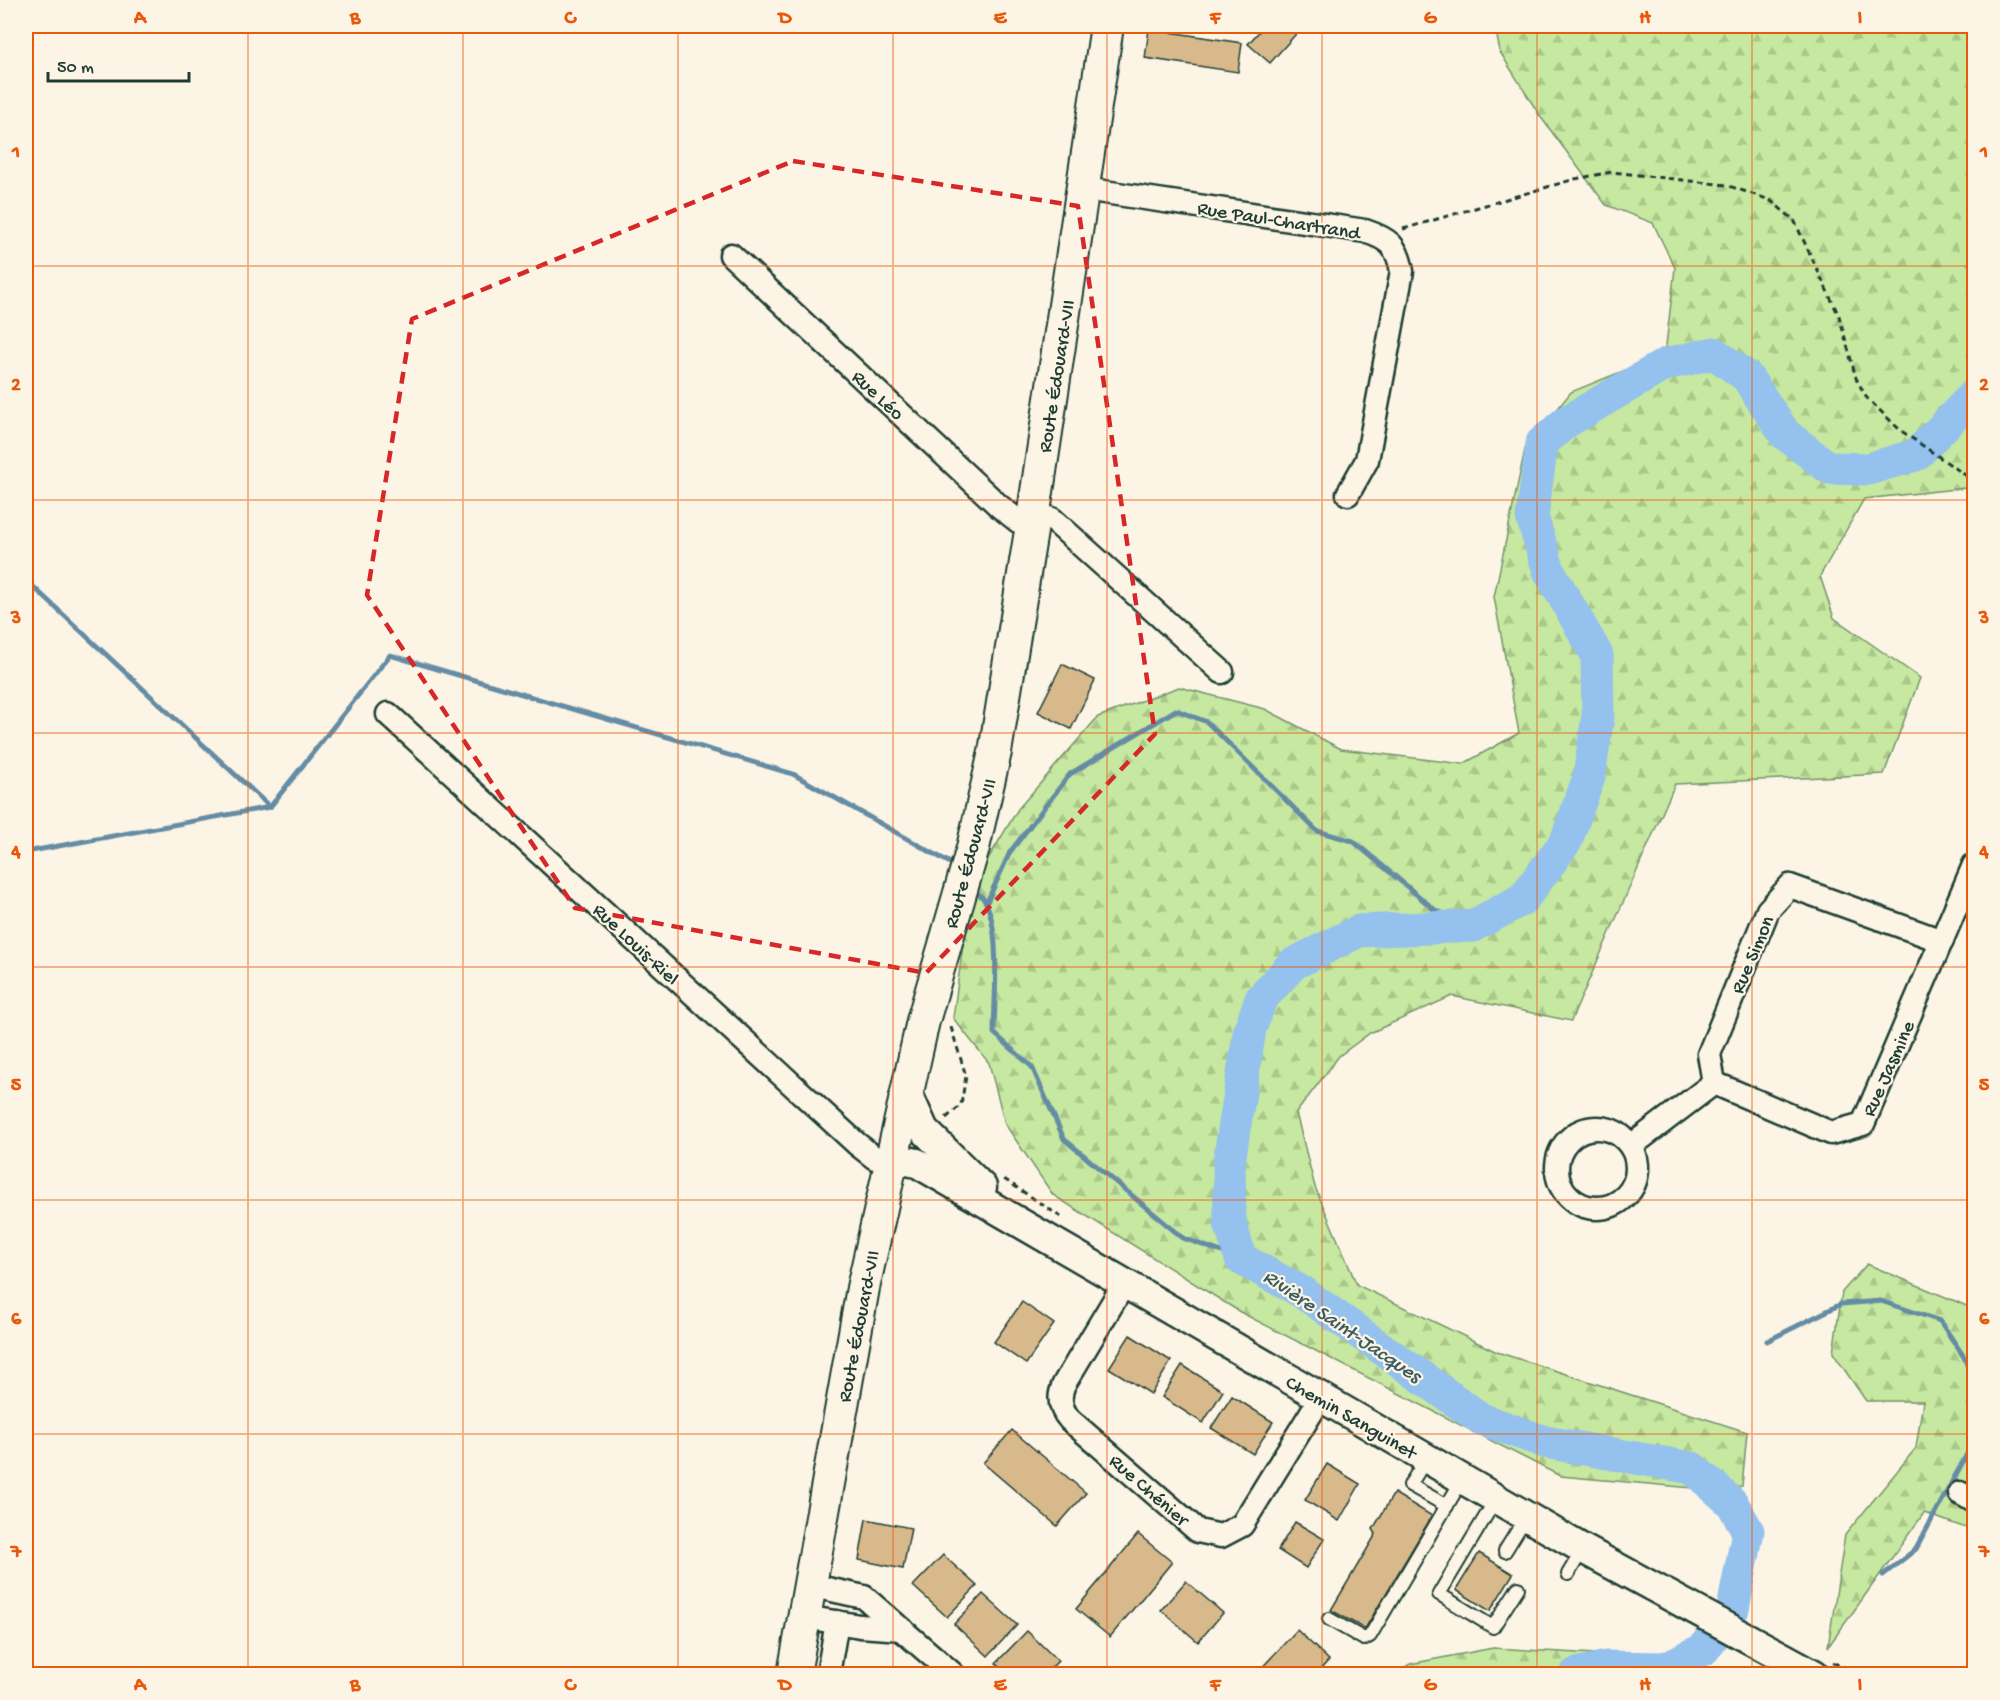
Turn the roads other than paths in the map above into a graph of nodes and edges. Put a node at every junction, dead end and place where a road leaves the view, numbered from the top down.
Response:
1 (1107, 26) edge
2 (1083, 189) junction
3 (731, 255) dead end
4 (1348, 494) dead end
5 (1033, 519) junction
6 (1222, 672) dead end
7 (388, 714) dead end
8 (1974, 865) edge
9 (1942, 941) junction
10 (1714, 1083) junction
11 (907, 1092) junction
12 (1630, 1146) dead end
13 (892, 1158) junction
14 (1002, 1212) junction
15 (1124, 1284) junction
16 (1321, 1398) junction
17 (1426, 1459) junction
18 (1462, 1480) junction
19 (1496, 1500) junction
20 (1447, 1506) junction
21 (1526, 1517) junction
22 (1582, 1549) junction
23 (1506, 1551) dead end
24 (1568, 1574) dead end
25 (809, 1586) junction
26 (1518, 1588) dead end
27 (804, 1617) junction
28 (1329, 1619) dead end
29 (837, 1622) junction
30 (902, 1629) junction
31 (794, 1674) edge
32 (828, 1674) edge
33 (953, 1674) edge
34 (1814, 1674) edge

1 - 2 main road, Route Édouard-VII
2 - 4 street, Rue Paul-Chartrand
2 - 5 main road, Route Édouard-VII
3 - 5 street, Rue Léo
5 - 6 street, Rue Léo
5 - 11 main road, Route Édouard-VII
7 - 13 street, Rue Louis-Riel
8 - 9 street, Rue Jasmine
9 - 10 street, Rue Jasmine
9 - 10 street, Rue Simon
10 - 12 street
11 - 13 main road, Route Édouard-VII
11 - 14 street
13 - 14 street, Chemin Sanguinet
13 - 25 main road, Route Édouard-VII
14 - 15 street, Chemin Sanguinet
15 - 16 street, Chemin Sanguinet
15 - 16 street, Rue Chénier
16 - 17 street, Chemin Sanguinet
17 - 18 street, Chemin Sanguinet
17 - 20 lane
18 - 19 street, Chemin Sanguinet
18 - 20 lane
19 - 21 street, Chemin Sanguinet
19 - 26 lane
20 - 28 lane
21 - 22 street, Chemin Sanguinet
21 - 23 lane
22 - 24 lane
22 - 34 street, Chemin Sanguinet
25 - 27 main road, Route Édouard-VII
25 - 30 street
27 - 29 street
27 - 31 main road, Route Édouard-VII
29 - 30 street
29 - 32 street
30 - 33 street

